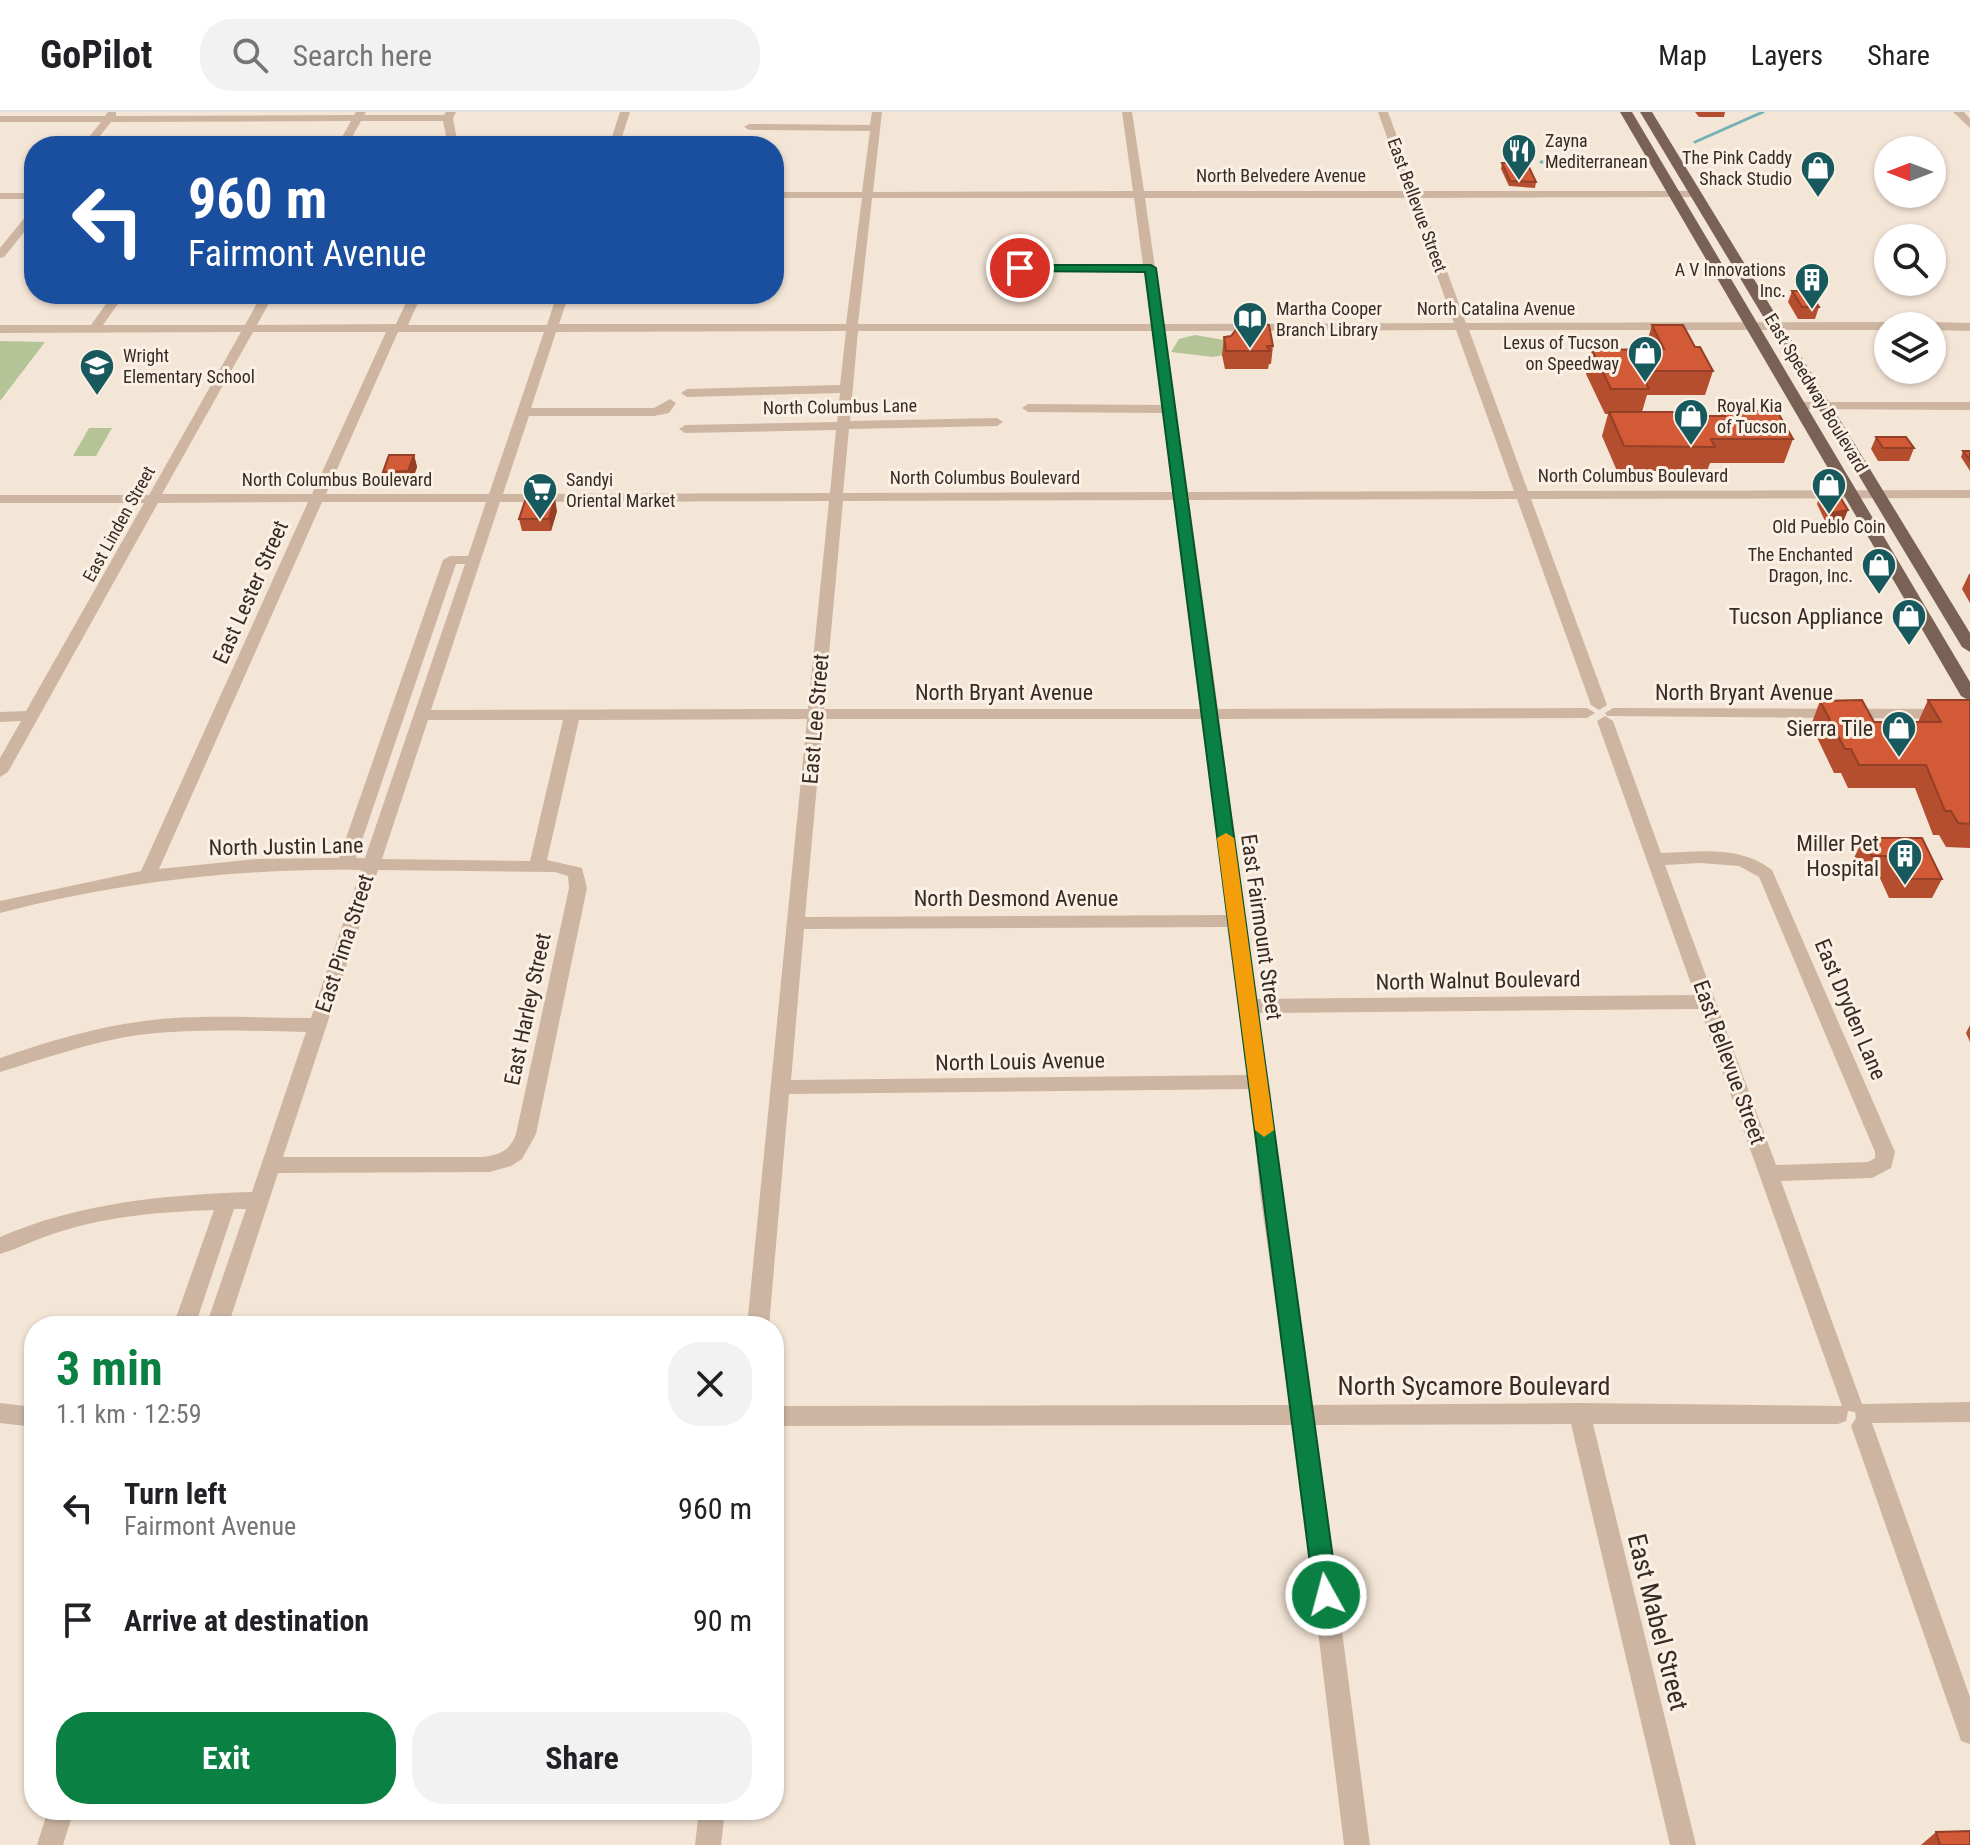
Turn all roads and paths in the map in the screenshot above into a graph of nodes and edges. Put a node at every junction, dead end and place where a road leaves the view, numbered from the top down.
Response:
1 (625, 112) edge
2 (877, 112) edge
3 (1127, 112) edge
4 (1383, 112) edge
5 (1626, 112) edge
6 (1646, 112) edge
7 (1958, 112) edge
8 (110, 115) edge
9 (360, 115) edge
10 (449, 115) edge
11 (0, 119) edge
12 (1970, 125) edge
13 (749, 127) dead end
14 (875, 128) junction
15 (94, 136) edge
16 (348, 136) edge
17 (452, 136) edge
18 (617, 136) edge
19 (1414, 193) junction
20 (1140, 194) junction
21 (1674, 194) junction
22 (1696, 194) junction
23 (784, 195) edge
24 (866, 195) junction
25 (0, 196) edge
26 (24, 196) edge
27 (24, 225) edge
28 (0, 255) edge
29 (1020, 268) dead end
30 (1151, 268) junction
31 (112, 304) edge
32 (262, 304) edge
33 (410, 304) edge
34 (559, 304) edge
35 (1753, 326) junction
36 (1776, 326) junction
37 (1874, 326) edge
38 (1946, 326) edge
39 (397, 327) junction
40 (1460, 327) junction
41 (1970, 327) edge
42 (95, 328) junction
43 (249, 328) junction
44 (551, 328) junction
45 (852, 328) junction
46 (0, 329) edge
47 (1159, 329) junction
48 (847, 389) junction
49 (687, 393) dead end
50 (670, 403) dead end
51 (1800, 406) junction
52 (1826, 406) junction
53 (1970, 406) edge
54 (1028, 408) dead end
55 (1170, 409) junction
56 (523, 412) junction
57 (997, 422) dead end
58 (843, 424) junction
59 (685, 429) dead end
60 (1852, 494) junction
61 (1877, 494) junction
62 (1970, 494) edge
63 (1523, 495) junction
64 (1180, 496) junction
65 (836, 497) junction
66 (154, 498) junction
67 (315, 498) junction
68 (494, 498) junction
69 (0, 499) edge
70 (473, 560) junction
71 (1970, 647) edge
72 (1970, 696) edge
73 (1211, 713) junction
74 (1601, 713) junction
75 (815, 714) junction
76 (1970, 714) edge
77 (421, 715) junction
78 (572, 715) junction
79 (32, 716) junction
80 (0, 717) edge
81 (0, 772) edge
82 (1658, 859) junction
83 (345, 866) junction
84 (369, 866) junction
85 (537, 867) junction
86 (576, 872) joint
87 (148, 875) junction
88 (0, 907) edge
89 (1235, 921) junction
90 (796, 923) junction
91 (1708, 1002) junction
92 (1249, 1006) junction
93 (319, 1021) junction
94 (0, 1065) edge
95 (1259, 1082) junction
96 (782, 1087) junction
97 (270, 1165) junction
98 (1771, 1173) junction
99 (258, 1200) junction
100 (227, 1201) junction
101 (0, 1246) edge
102 (187, 1316) edge
103 (220, 1316) edge
104 (759, 1316) edge
105 (1970, 1412) edge
106 (0, 1413) edge
107 (1579, 1413) junction
108 (1854, 1414) junction
109 (24, 1416) edge
110 (784, 1416) edge
111 (1303, 1416) junction
112 (1970, 1732) edge
113 (58, 1820) edge
114 (711, 1820) edge
115 (50, 1845) edge
116 (708, 1845) edge
117 (1357, 1845) edge
118 (1683, 1845) edge

1 - 18 street
2 - 14 street, East Lee Street
3 - 20 street, East Fairmount Street
4 - 19 street, East Bellevue Street
5 - 21 main road, East Speedway Boulevard
6 - 22 main road, East Speedway Boulevard
7 - 12 street
8 - 9 street
8 - 11 street
8 - 15 street
9 - 10 street
9 - 16 street
10 - 17 street
13 - 14 street
14 - 24 street, East Lee Street
19 - 20 street, North Belvedere Avenue
19 - 21 street, North Belvedere Avenue
19 - 40 street, East Bellevue Street
20 - 24 street, North Belvedere Avenue
20 - 30 street, East Fairmount Street
21 - 22 street, North Belvedere Avenue
21 - 35 main road, East Speedway Boulevard
22 - 36 main road, East Speedway Boulevard
23 - 24 street, North Belvedere Avenue
24 - 45 street, East Lee Street
25 - 26 street
27 - 28 street
29 - 30 street
30 - 47 street, East Fairmount Street
31 - 42 street
32 - 43 street, East Linden Street
33 - 39 street, East Lester Street
34 - 44 street, East Pima Street
35 - 36 street, North Catalina Avenue
35 - 40 street, North Catalina Avenue
35 - 51 main road, East Speedway Boulevard
36 - 37 street, North Catalina Avenue
36 - 52 main road, East Speedway Boulevard
38 - 41 street
39 - 43 street, North Catalina Avenue
39 - 44 street, North Catalina Avenue
39 - 67 street, East Lester Street
40 - 47 street, North Catalina Avenue
40 - 63 street, East Bellevue Street
42 - 43 street, North Catalina Avenue
42 - 46 street, North Catalina Avenue
43 - 66 street, East Linden Street
44 - 45 street, North Catalina Avenue
44 - 56 street, East Pima Street
45 - 47 street, North Catalina Avenue
45 - 48 street, East Lee Street
47 - 55 street, East Fairmount Street
48 - 49 street
48 - 58 street, East Lee Street
50 - 56 street
51 - 52 street
51 - 60 main road, East Speedway Boulevard
52 - 53 street
52 - 61 main road, East Speedway Boulevard
54 - 55 street
55 - 64 street, East Fairmount Street
56 - 68 street, East Pima Street
57 - 58 street, North Columbus Lane
58 - 59 street, North Columbus Lane
58 - 65 street, East Lee Street
60 - 61 street, North Columbus Boulevard
60 - 63 street, North Columbus Boulevard
60 - 72 main road, East Speedway Boulevard
61 - 62 street, North Columbus Boulevard
61 - 71 main road, East Speedway Boulevard
63 - 64 street, North Columbus Boulevard
63 - 74 street, East Bellevue Street
64 - 65 street, North Columbus Boulevard
64 - 73 street, East Fairmount Street
65 - 68 street, North Columbus Boulevard
65 - 75 street, East Lee Street
66 - 67 street, North Columbus Boulevard
66 - 69 street, North Columbus Boulevard
66 - 79 street, East Linden Street
67 - 68 street, North Columbus Boulevard
67 - 87 street, East Lester Street
68 - 70 street, East Pima Street
70 - 77 street, East Pima Street
70 - 83 street, East Pima Street
73 - 74 street, North Bryant Avenue
73 - 75 street, North Bryant Avenue
73 - 89 street, East Fairmount Street
74 - 76 street, North Bryant Avenue
74 - 82 street, East Bellevue Street
75 - 78 street, North Bryant Avenue
75 - 90 street, East Lee Street
77 - 78 street, North Bryant Avenue
77 - 84 street, East Pima Street
78 - 85 street
79 - 80 street
79 - 81 street, East Linden Street
82 - 91 street, East Bellevue Street
82 - 98 street, East Dryden Lane
83 - 84 street, North Justin Lane
83 - 87 street, North Justin Lane
84 - 85 street, North Justin Lane
84 - 93 street, East Pima Street
85 - 86 street, North Justin Lane
86 - 97 street, East Harley Street
87 - 88 street, North Justin Lane
89 - 90 street, North Desmond Avenue
89 - 92 street, East Fairmount Street
90 - 96 street, East Lee Street
91 - 92 street, North Walnut Boulevard
91 - 98 street, East Bellevue Street
92 - 95 street, East Fairmount Street
93 - 94 street
93 - 97 street, East Pima Street
95 - 96 street, North Louis Avenue
95 - 111 street, East Fairmount Street
96 - 104 street, East Lee Street
97 - 99 street, East Pima Street
98 - 108 street, East Bellevue Street
99 - 100 street
99 - 103 street, East Pima Street
100 - 101 street
100 - 102 street
105 - 108 street, North Sycamore Boulevard
106 - 109 street
107 - 108 street, North Sycamore Boulevard
107 - 111 street, North Sycamore Boulevard
107 - 118 street, East Mabel Street
108 - 112 street, East Bellevue Street
110 - 111 street, North Sycamore Boulevard
111 - 117 street, East Fairmount Street
113 - 115 street
114 - 116 street

